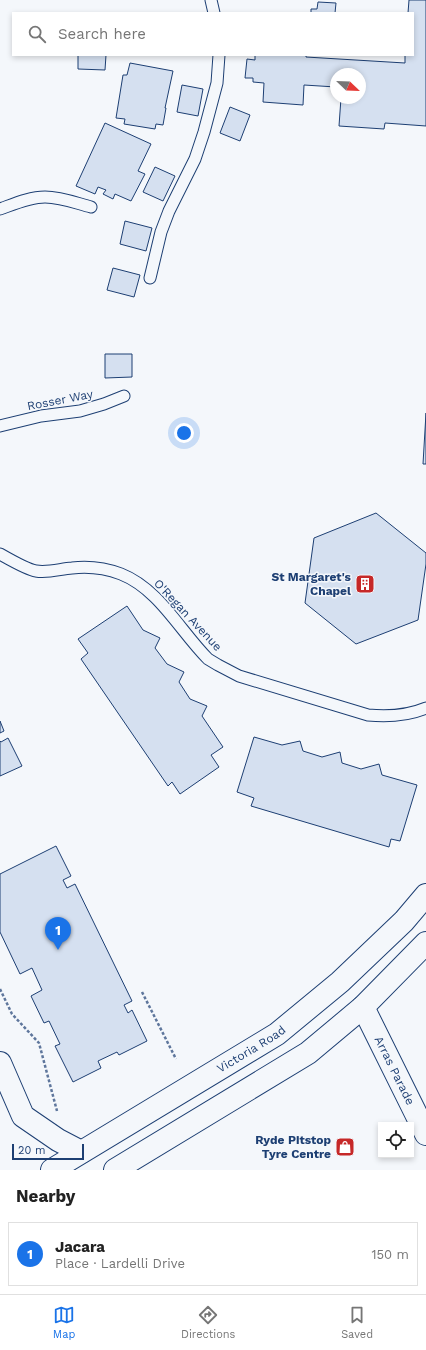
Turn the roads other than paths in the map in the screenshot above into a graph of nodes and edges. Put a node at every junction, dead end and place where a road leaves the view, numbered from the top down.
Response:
1 (211, 0) edge
2 (214, 12) edge
3 (219, 56) edge
4 (91, 207) dead end
5 (0, 209) edge
6 (150, 278) dead end
7 (124, 396) dead end
8 (0, 426) edge
9 (0, 554) edge
10 (426, 708) edge
11 (426, 895) edge
12 (426, 943) edge
13 (363, 1007) junction
14 (0, 1063) edge
15 (426, 1134) edge
16 (81, 1152) junction
17 (52, 1170) edge
18 (116, 1170) edge

1 - 2 lane
3 - 6 lane
4 - 5 lane
7 - 8 lane, Rosser Way
9 - 10 lane, O'Regan Avenue
11 - 16 main road, Victoria Road
12 - 13 main road
13 - 15 main road, Arras Parade
13 - 18 main road
14 - 16 main road
16 - 17 main road, Victoria Road

